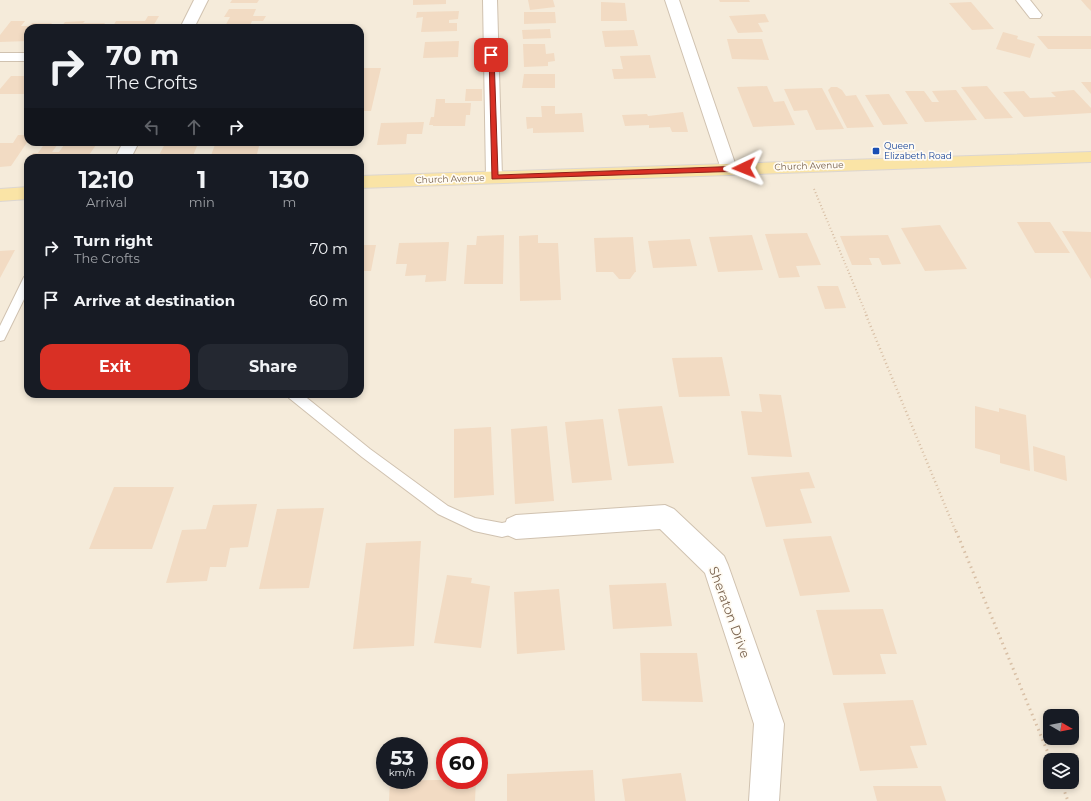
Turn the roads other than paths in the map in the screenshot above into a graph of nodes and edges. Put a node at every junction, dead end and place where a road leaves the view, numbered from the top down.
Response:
1 (201, 0) edge
2 (490, 0) edge
3 (672, 0) edge
4 (1022, 0) edge
5 (1035, 15) dead end
6 (189, 24) edge
7 (24, 56) edge
8 (0, 57) edge
9 (1091, 157) edge
10 (729, 169) junction
11 (494, 177) junction
12 (364, 182) edge
13 (24, 193) edge
14 (0, 195) edge
15 (24, 288) edge
16 (0, 337) edge
17 (298, 398) edge
18 (516, 527) joint
19 (764, 801) edge

1 - 6 street
2 - 11 street
3 - 10 street
4 - 5 street
7 - 8 street
9 - 10 main road, Church Avenue
10 - 11 main road, Church Avenue
11 - 12 main road, Church Avenue
13 - 14 main road
15 - 16 lane
17 - 18 lane
18 - 19 street, Sheraton Drive

